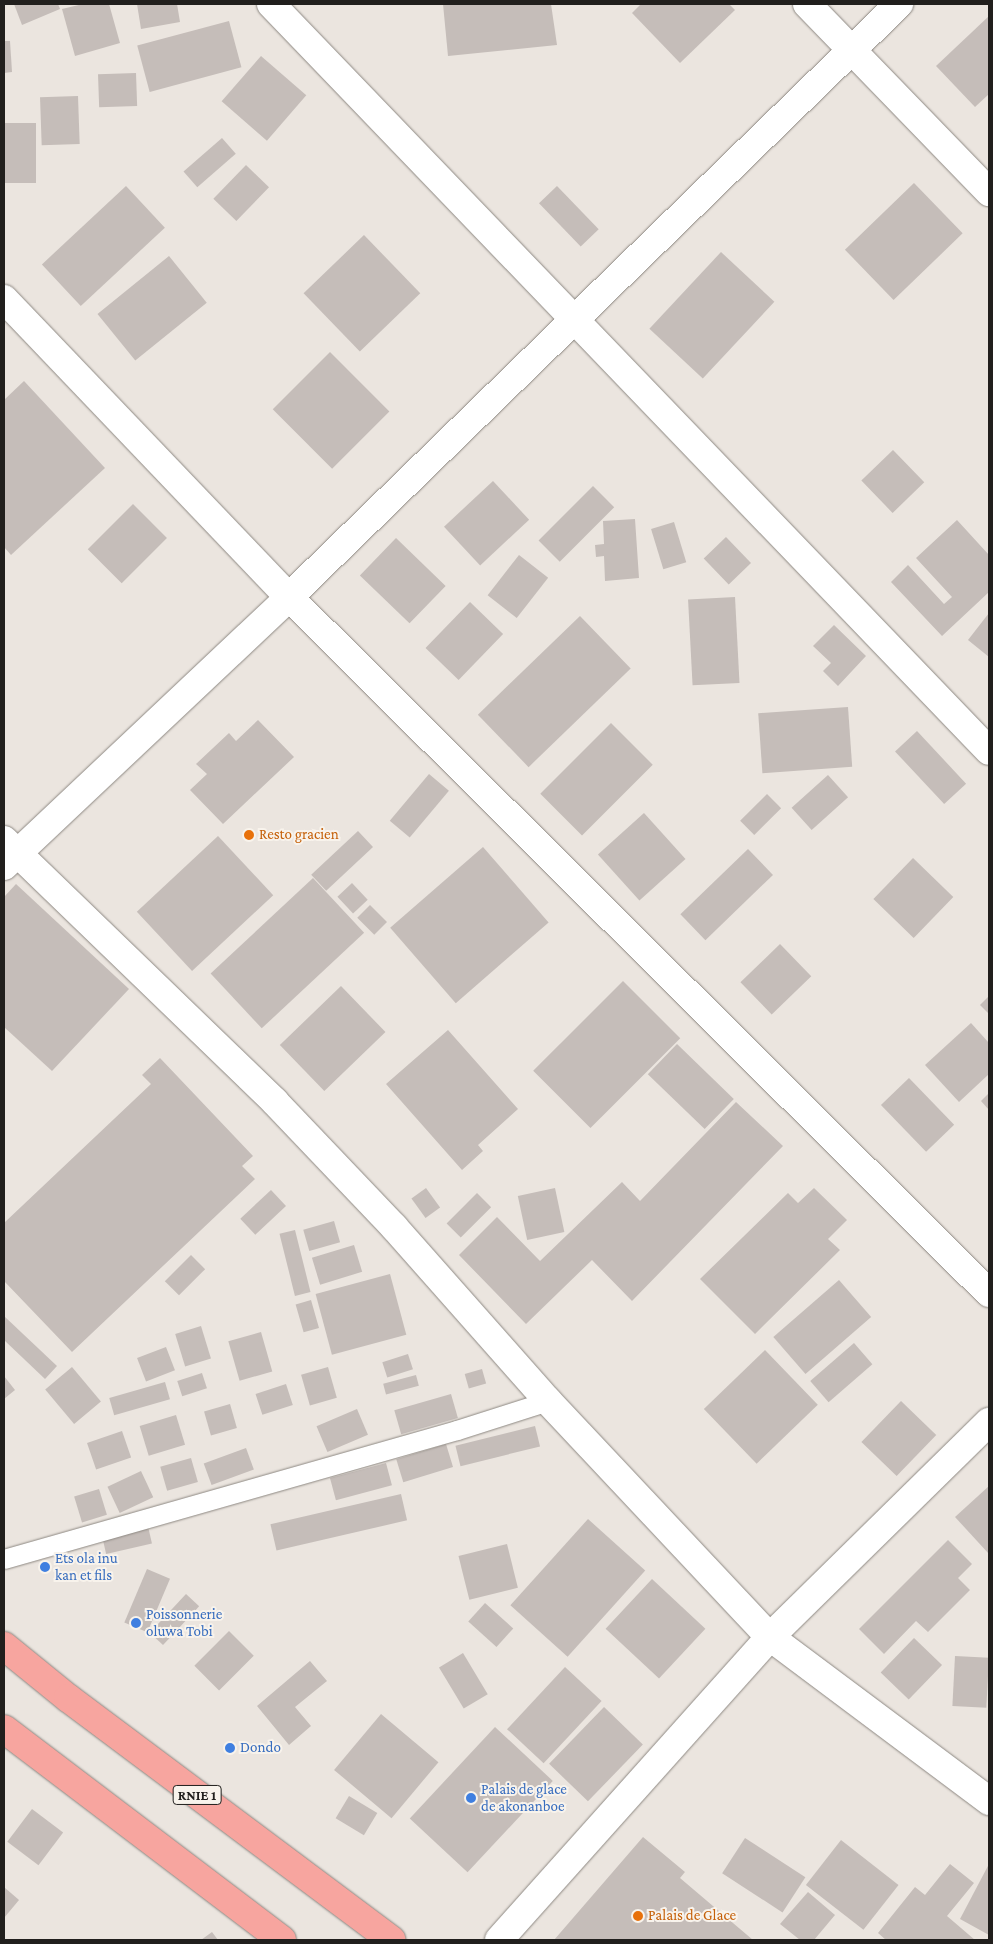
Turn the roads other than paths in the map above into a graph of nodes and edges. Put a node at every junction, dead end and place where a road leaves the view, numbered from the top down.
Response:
1 (271, 4) edge
2 (807, 4) edge
3 (899, 4) edge
4 (852, 50) junction
5 (989, 192) edge
6 (4, 299) edge
7 (574, 319) junction
8 (289, 598) junction
9 (989, 751) edge
10 (8, 853) edge
11 (989, 1293) edge
12 (548, 1401) junction
13 (989, 1422) edge
14 (4, 1558) edge
15 (770, 1637) junction
16 (4, 1646) edge
17 (4, 1729) edge
18 (989, 1801) edge
19 (282, 1940) edge
20 (392, 1940) edge
21 (498, 1940) edge

1 - 7 street
2 - 4 street
3 - 4 street
4 - 5 street
4 - 7 street
6 - 8 street
7 - 8 street
7 - 9 street
8 - 10 street
8 - 11 street
10 - 12 street
12 - 14 lane
12 - 15 street
13 - 15 street
15 - 18 street
15 - 21 street
16 - 20 highway, RNIE 1
17 - 19 highway

